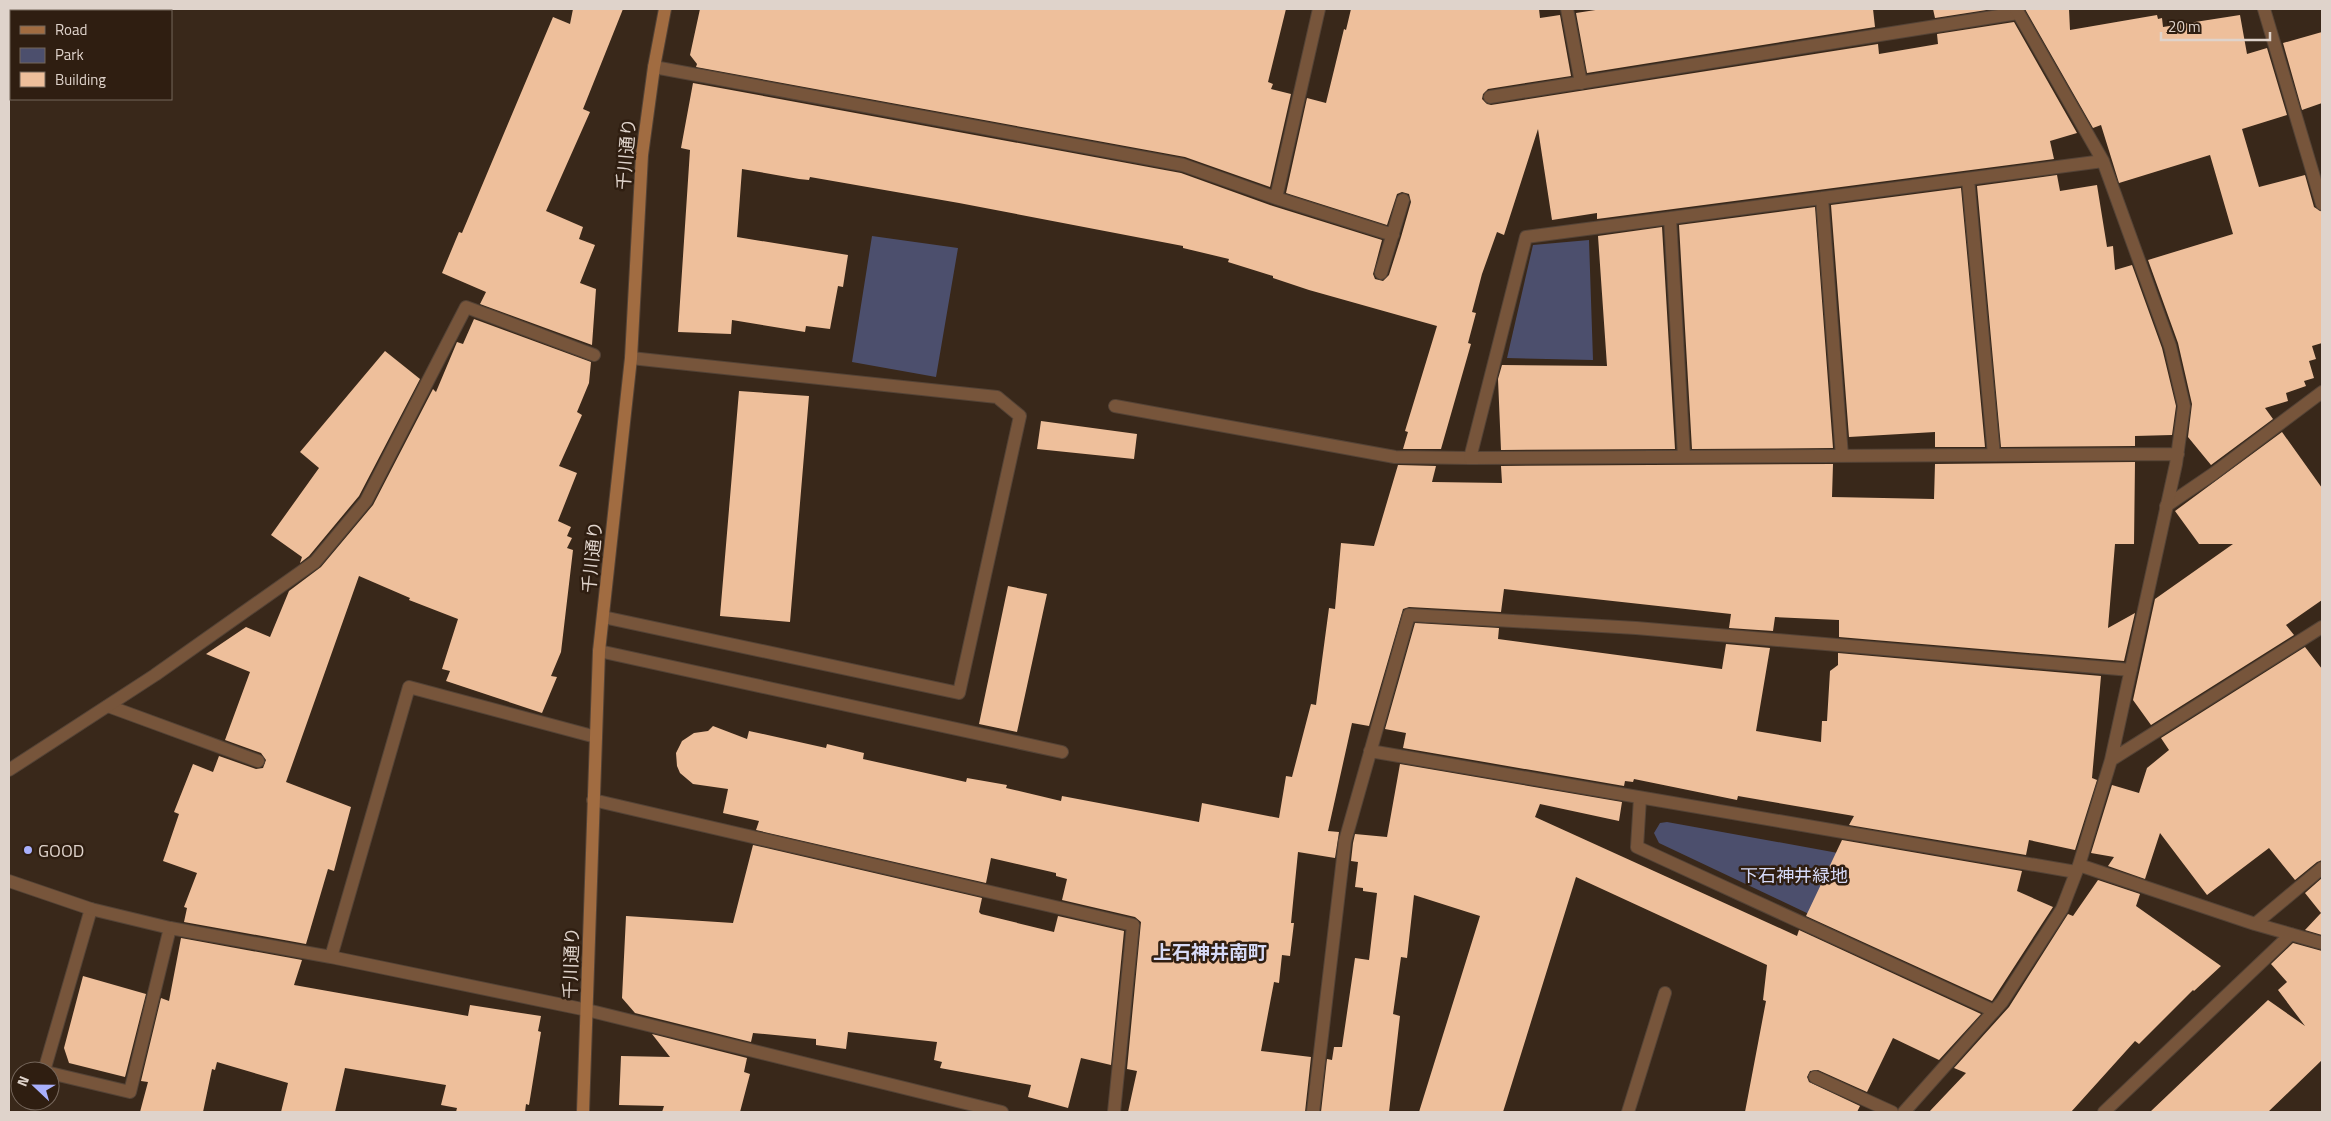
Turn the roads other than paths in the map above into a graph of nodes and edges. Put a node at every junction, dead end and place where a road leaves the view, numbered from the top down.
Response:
1 (665, 9) edge
2 (1319, 9) edge
3 (1567, 9) edge
4 (2264, 9) edge
5 (2017, 11) edge
6 (654, 67) junction
7 (1581, 82) junction
8 (1490, 97) dead end
9 (2103, 161) junction
10 (1968, 179) junction
11 (1276, 198) junction
12 (1822, 198) junction
13 (1403, 200) dead end
14 (2322, 204) edge
15 (1670, 218) junction
16 (1393, 235) junction
17 (1381, 273) dead end
18 (594, 355) dead end
19 (631, 358) junction
20 (2322, 392) edge
21 (1115, 406) dead end
22 (2178, 454) junction
23 (1994, 455) junction
24 (1842, 456) junction
25 (1684, 457) junction
26 (1470, 458) junction
27 (2166, 506) junction
28 (603, 617) junction
29 (2322, 627) edge
30 (599, 651) junction
31 (2131, 670) junction
32 (108, 706) junction
33 (596, 737) junction
34 (1370, 751) junction
35 (1062, 752) dead end
36 (2111, 760) junction
37 (258, 761) dead end
38 (9, 770) edge
39 (1640, 798) junction
40 (593, 800) junction
41 (2322, 868) edge
42 (2077, 869) junction
43 (9, 881) edge
44 (91, 908) junction
45 (2254, 924) junction
46 (170, 928) junction
47 (2291, 934) junction
48 (2322, 943) edge
49 (331, 956) junction
50 (1665, 993) dead end
51 (587, 1010) junction
52 (1994, 1011) junction
53 (47, 1061) edge
54 (60, 1074) edge
55 (1815, 1077) dead end
56 (582, 1112) edge
57 (1002, 1112) edge
58 (1114, 1112) edge
59 (1313, 1112) edge
60 (1628, 1112) edge
61 (1892, 1112) edge
62 (1904, 1112) edge
63 (2104, 1112) edge

1 - 6 main road, 千川通り
2 - 11 street
3 - 7 street
4 - 14 street
5 - 7 street
5 - 9 street
6 - 11 street
6 - 19 main road, 千川通り
7 - 8 street
9 - 10 street
9 - 22 street
10 - 12 street
10 - 23 street
11 - 16 street
12 - 15 street
12 - 24 street
13 - 16 street
15 - 25 street
15 - 26 street
16 - 17 street
18 - 32 street
19 - 28 main road, 千川通り
19 - 28 street
20 - 27 street
21 - 26 street
22 - 23 street
22 - 27 street
23 - 24 street
24 - 25 street
25 - 26 street
27 - 31 street
28 - 30 main road, 千川通り
29 - 36 street
30 - 33 main road, 千川通り
30 - 35 street
31 - 34 street
31 - 36 street
32 - 37 street
32 - 38 street
33 - 40 main road, 千川通り
33 - 49 street
34 - 39 street
34 - 59 street
36 - 42 street
39 - 42 street
39 - 52 street
40 - 51 main road, 千川通り
40 - 58 street
41 - 45 street
42 - 45 street
42 - 52 street
43 - 44 street
44 - 46 street
44 - 53 street
45 - 47 street
46 - 49 street
46 - 54 street
47 - 48 street
47 - 63 street
49 - 51 street
50 - 60 street
51 - 56 main road, 千川通り
51 - 57 street
52 - 62 street
55 - 61 street

